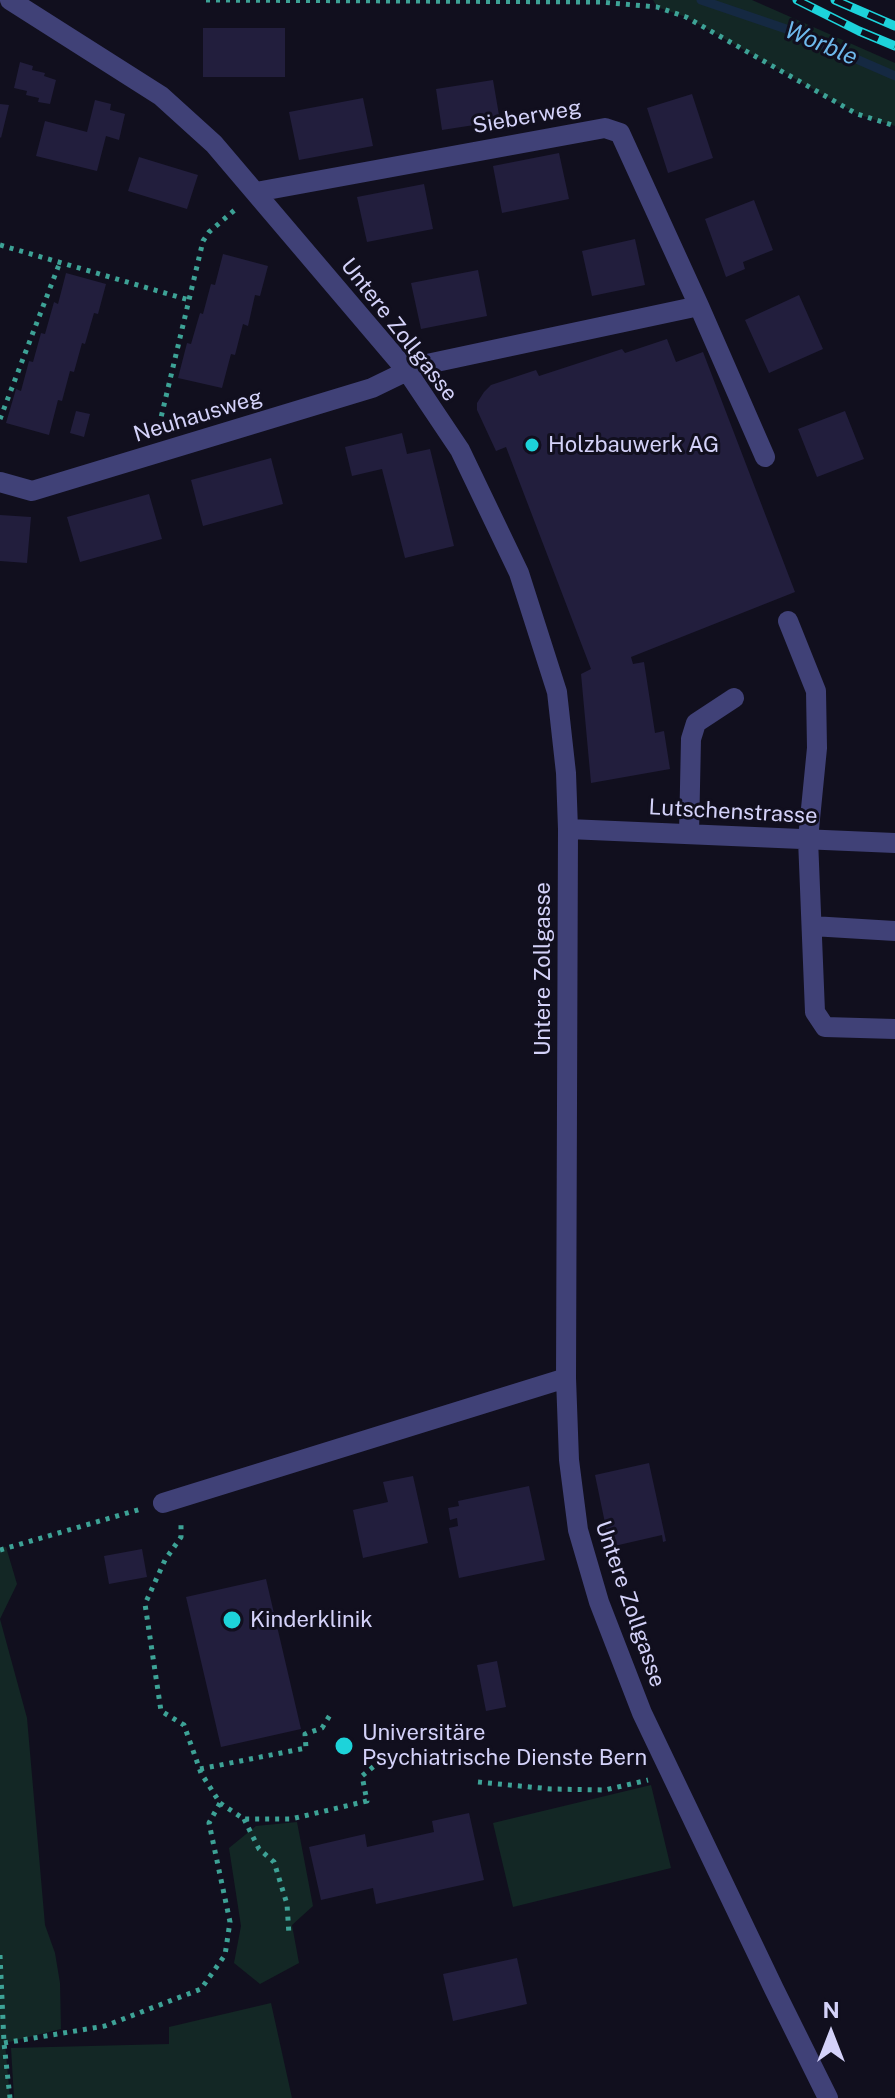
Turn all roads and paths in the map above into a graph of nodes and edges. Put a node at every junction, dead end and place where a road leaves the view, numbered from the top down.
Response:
1 (10, 0) edge
2 (206, 0) edge
3 (895, 126) edge
4 (256, 192) junction
5 (0, 245) edge
6 (60, 262) junction
7 (189, 300) junction
8 (699, 306) junction
9 (407, 371) junction
10 (0, 419) edge
11 (153, 454) junction
12 (765, 457) dead end
13 (0, 482) edge
14 (788, 621) dead end
15 (734, 698) dead end
16 (568, 829) junction
17 (689, 834) junction
18 (808, 839) junction
19 (895, 843) edge
20 (812, 926) junction
21 (895, 931) edge
22 (895, 1029) edge
23 (566, 1378) junction
24 (172, 1501) junction
25 (0, 1550) edge
26 (330, 1715) dead end
27 (389, 1754) dead end
28 (200, 1769) junction
29 (671, 1774) junction
30 (478, 1782) dead end
31 (220, 1803) junction
32 (244, 1819) junction
33 (289, 1935) dead end
34 (0, 1955) edge
35 (4, 2043) junction
36 (10, 2098) edge
37 (828, 2098) edge

1 - 4 street, Untere Zollgasse
2 - 3 path
4 - 7 path
4 - 8 street, Sieberweg
4 - 9 street, Untere Zollgasse
5 - 6 path
6 - 7 path
6 - 10 path
7 - 11 path
8 - 9 street
8 - 12 street, Sieberweg
9 - 11 street, Neuhausweg
9 - 16 street, Untere Zollgasse
11 - 13 street, Neuhausweg
14 - 18 street
15 - 17 street
16 - 17 street, Lutschenstrasse
16 - 23 street, Untere Zollgasse
17 - 18 street, Lutschenstrasse
18 - 19 street, Lutschenstrasse
18 - 20 street
20 - 21 street
20 - 22 street
23 - 24 street
23 - 29 street, Untere Zollgasse
24 - 25 path
24 - 28 path
26 - 28 path
27 - 32 path
28 - 31 path
29 - 30 path
29 - 37 street, Untere Zollgasse
31 - 32 path
31 - 35 path
32 - 33 path
34 - 35 path
35 - 36 path

